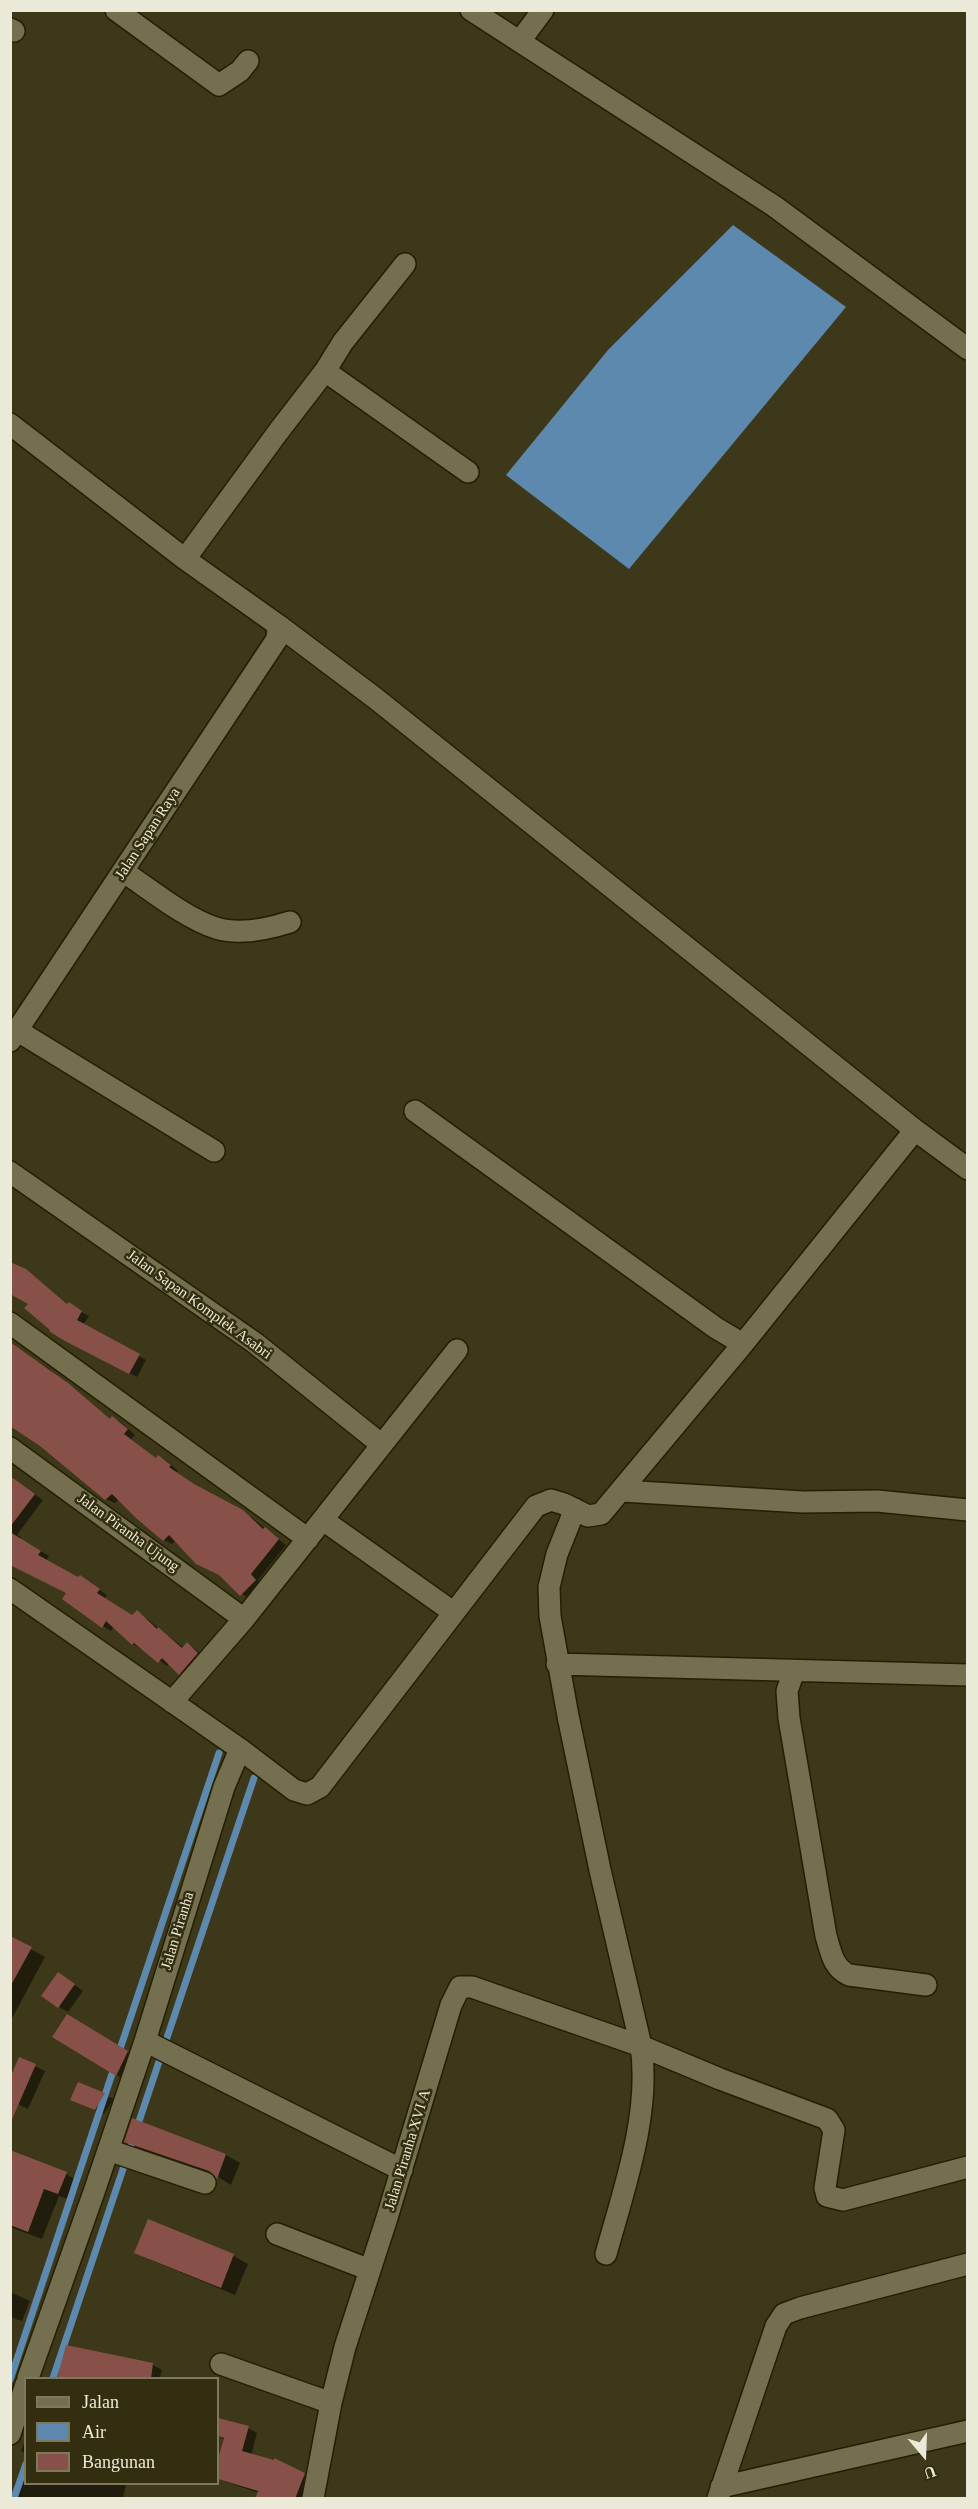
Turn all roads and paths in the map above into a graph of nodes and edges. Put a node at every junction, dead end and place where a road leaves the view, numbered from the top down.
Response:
1 (116, 10) edge
2 (471, 10) edge
3 (543, 10) edge
4 (520, 41) junction
5 (248, 61) dead end
6 (405, 264) dead end
7 (968, 349) edge
8 (326, 371) junction
9 (10, 424) edge
10 (468, 472) dead end
11 (185, 559) junction
12 (278, 625) junction
13 (124, 872) junction
14 (290, 922) dead end
15 (14, 1036) edge
16 (415, 1111) dead end
17 (915, 1131) junction
18 (214, 1151) dead end
19 (968, 1169) edge
20 (10, 1172) edge
21 (10, 1323) edge
22 (742, 1344) junction
23 (457, 1350) dead end
24 (382, 1445) junction
25 (10, 1448) edge
26 (622, 1491) junction
27 (575, 1509) junction
28 (968, 1510) edge
29 (323, 1520) junction
30 (308, 1539) junction
31 (10, 1589) edge
32 (453, 1612) junction
33 (244, 1619) junction
34 (558, 1664) junction
35 (794, 1671) junction
36 (968, 1675) edge
37 (172, 1702) junction
38 (240, 1749) junction
39 (926, 1985) dead end
40 (145, 2041) junction
41 (641, 2046) junction
42 (108, 2150) junction
43 (968, 2167) edge
44 (402, 2170) junction
45 (205, 2182) dead end
46 (278, 2234) dead end
47 (606, 2254) dead end
48 (968, 2264) edge
49 (370, 2270) junction
50 (221, 2364) dead end
51 (29, 2377) edge
52 (24, 2392) edge
53 (331, 2403) junction
54 (968, 2431) edge
55 (10, 2433) edge
56 (719, 2493) edge
57 (313, 2499) edge

1 - 5 street
2 - 4 street
3 - 4 street
4 - 7 street
6 - 8 street
8 - 10 street
8 - 11 street
9 - 11 street
11 - 12 street
12 - 13 street, Jalan Sapan Raya
12 - 17 street
13 - 14 street
13 - 15 street, Jalan Sapan Raya
15 - 18 street
16 - 22 street
17 - 19 street
17 - 22 street
20 - 24 street, Jalan Sapan Komplek Asabri
21 - 30 street
22 - 26 street
23 - 24 street
24 - 29 street
25 - 33 street, Jalan Piranha Ujung
26 - 27 street
26 - 28 street
27 - 32 street
27 - 34 street
29 - 30 street
29 - 32 street
30 - 33 street
31 - 37 street
32 - 38 street
33 - 37 street
34 - 35 street
34 - 41 street
35 - 36 street
35 - 39 street
37 - 38 street
38 - 40 street, Jalan Piranha
40 - 42 street, Jalan Piranha
40 - 44 street
41 - 43 street
41 - 44 street, Jalan Piranha XVI A
41 - 47 street
42 - 45 street
42 - 51 street, Jalan Piranha
44 - 49 street, Jalan Piranha XVI A
46 - 49 street
48 - 56 street
49 - 53 street, Jalan Piranha XVI A
50 - 53 street
52 - 55 street, Jalan Piranha
53 - 57 street, Jalan Piranha XVI A
54 - 56 street

